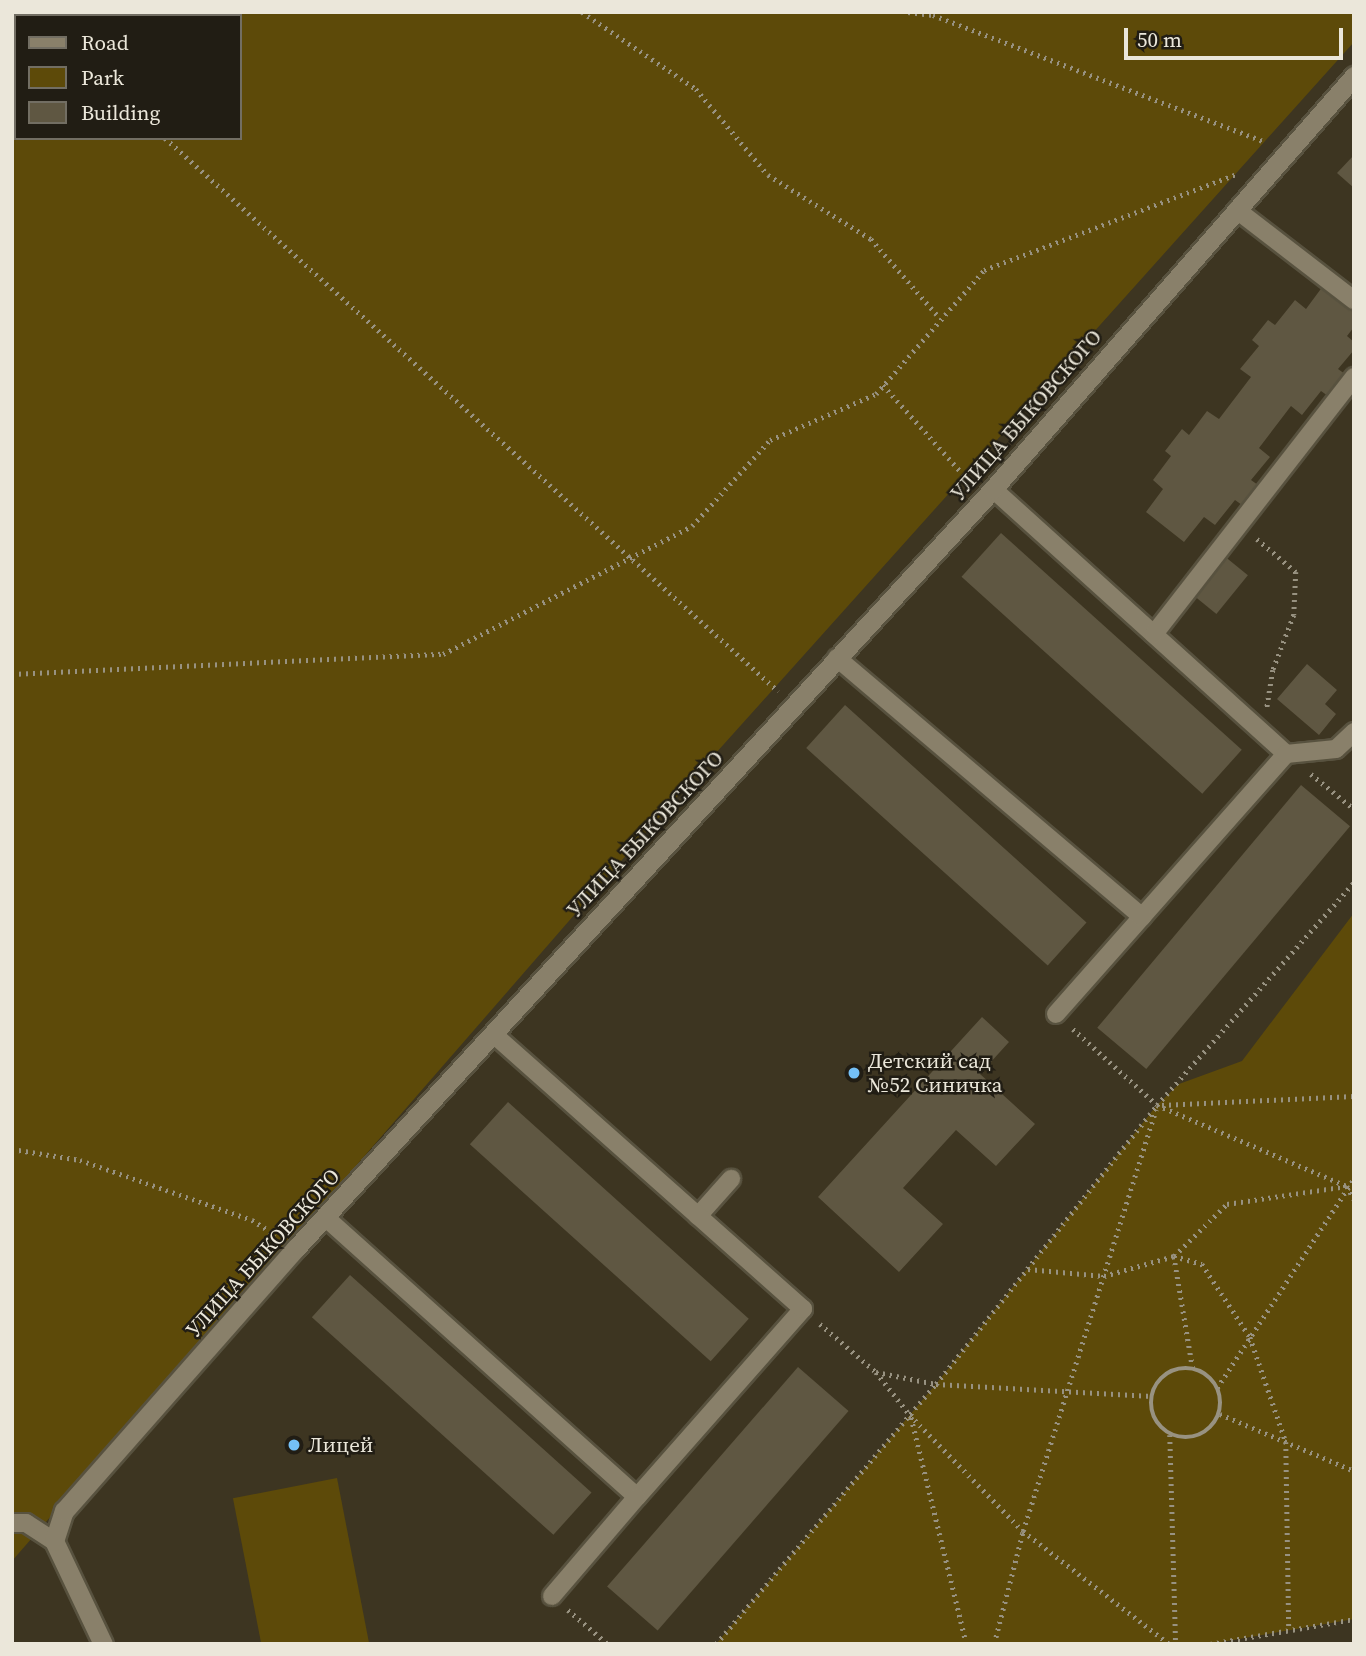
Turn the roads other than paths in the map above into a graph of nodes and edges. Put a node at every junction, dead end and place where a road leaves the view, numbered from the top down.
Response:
1 (1354, 76) edge
2 (1237, 210) junction
3 (1350, 290) edge
4 (1354, 377) edge
5 (989, 493) junction
6 (1154, 634) junction
7 (837, 658) junction
8 (1354, 732) edge
9 (1286, 754) junction
10 (1142, 918) junction
11 (1056, 1014) road end
12 (493, 1034) junction
13 (731, 1179) dead end
14 (698, 1216) junction
15 (325, 1217) junction
16 (637, 1497) junction
17 (12, 1523) edge
18 (54, 1541) junction
19 (552, 1596) road end
20 (103, 1644) edge

1 - 2 street, УЛИЦА БЫКОВСКОГО
2 - 3 lane
2 - 5 street, УЛИЦА БЫКОВСКОГО
4 - 6 lane
5 - 6 lane
5 - 7 street, УЛИЦА БЫКОВСКОГО
6 - 9 lane
7 - 10 lane
7 - 12 street, УЛИЦА БЫКОВСКОГО
8 - 9 lane
9 - 10 lane
10 - 11 lane
12 - 14 lane
12 - 15 street, УЛИЦА БЫКОВСКОГО
13 - 14 lane
14 - 16 lane
15 - 16 lane
15 - 18 street, УЛИЦА БЫКОВСКОГО
16 - 19 lane
17 - 18 lane
18 - 20 street

